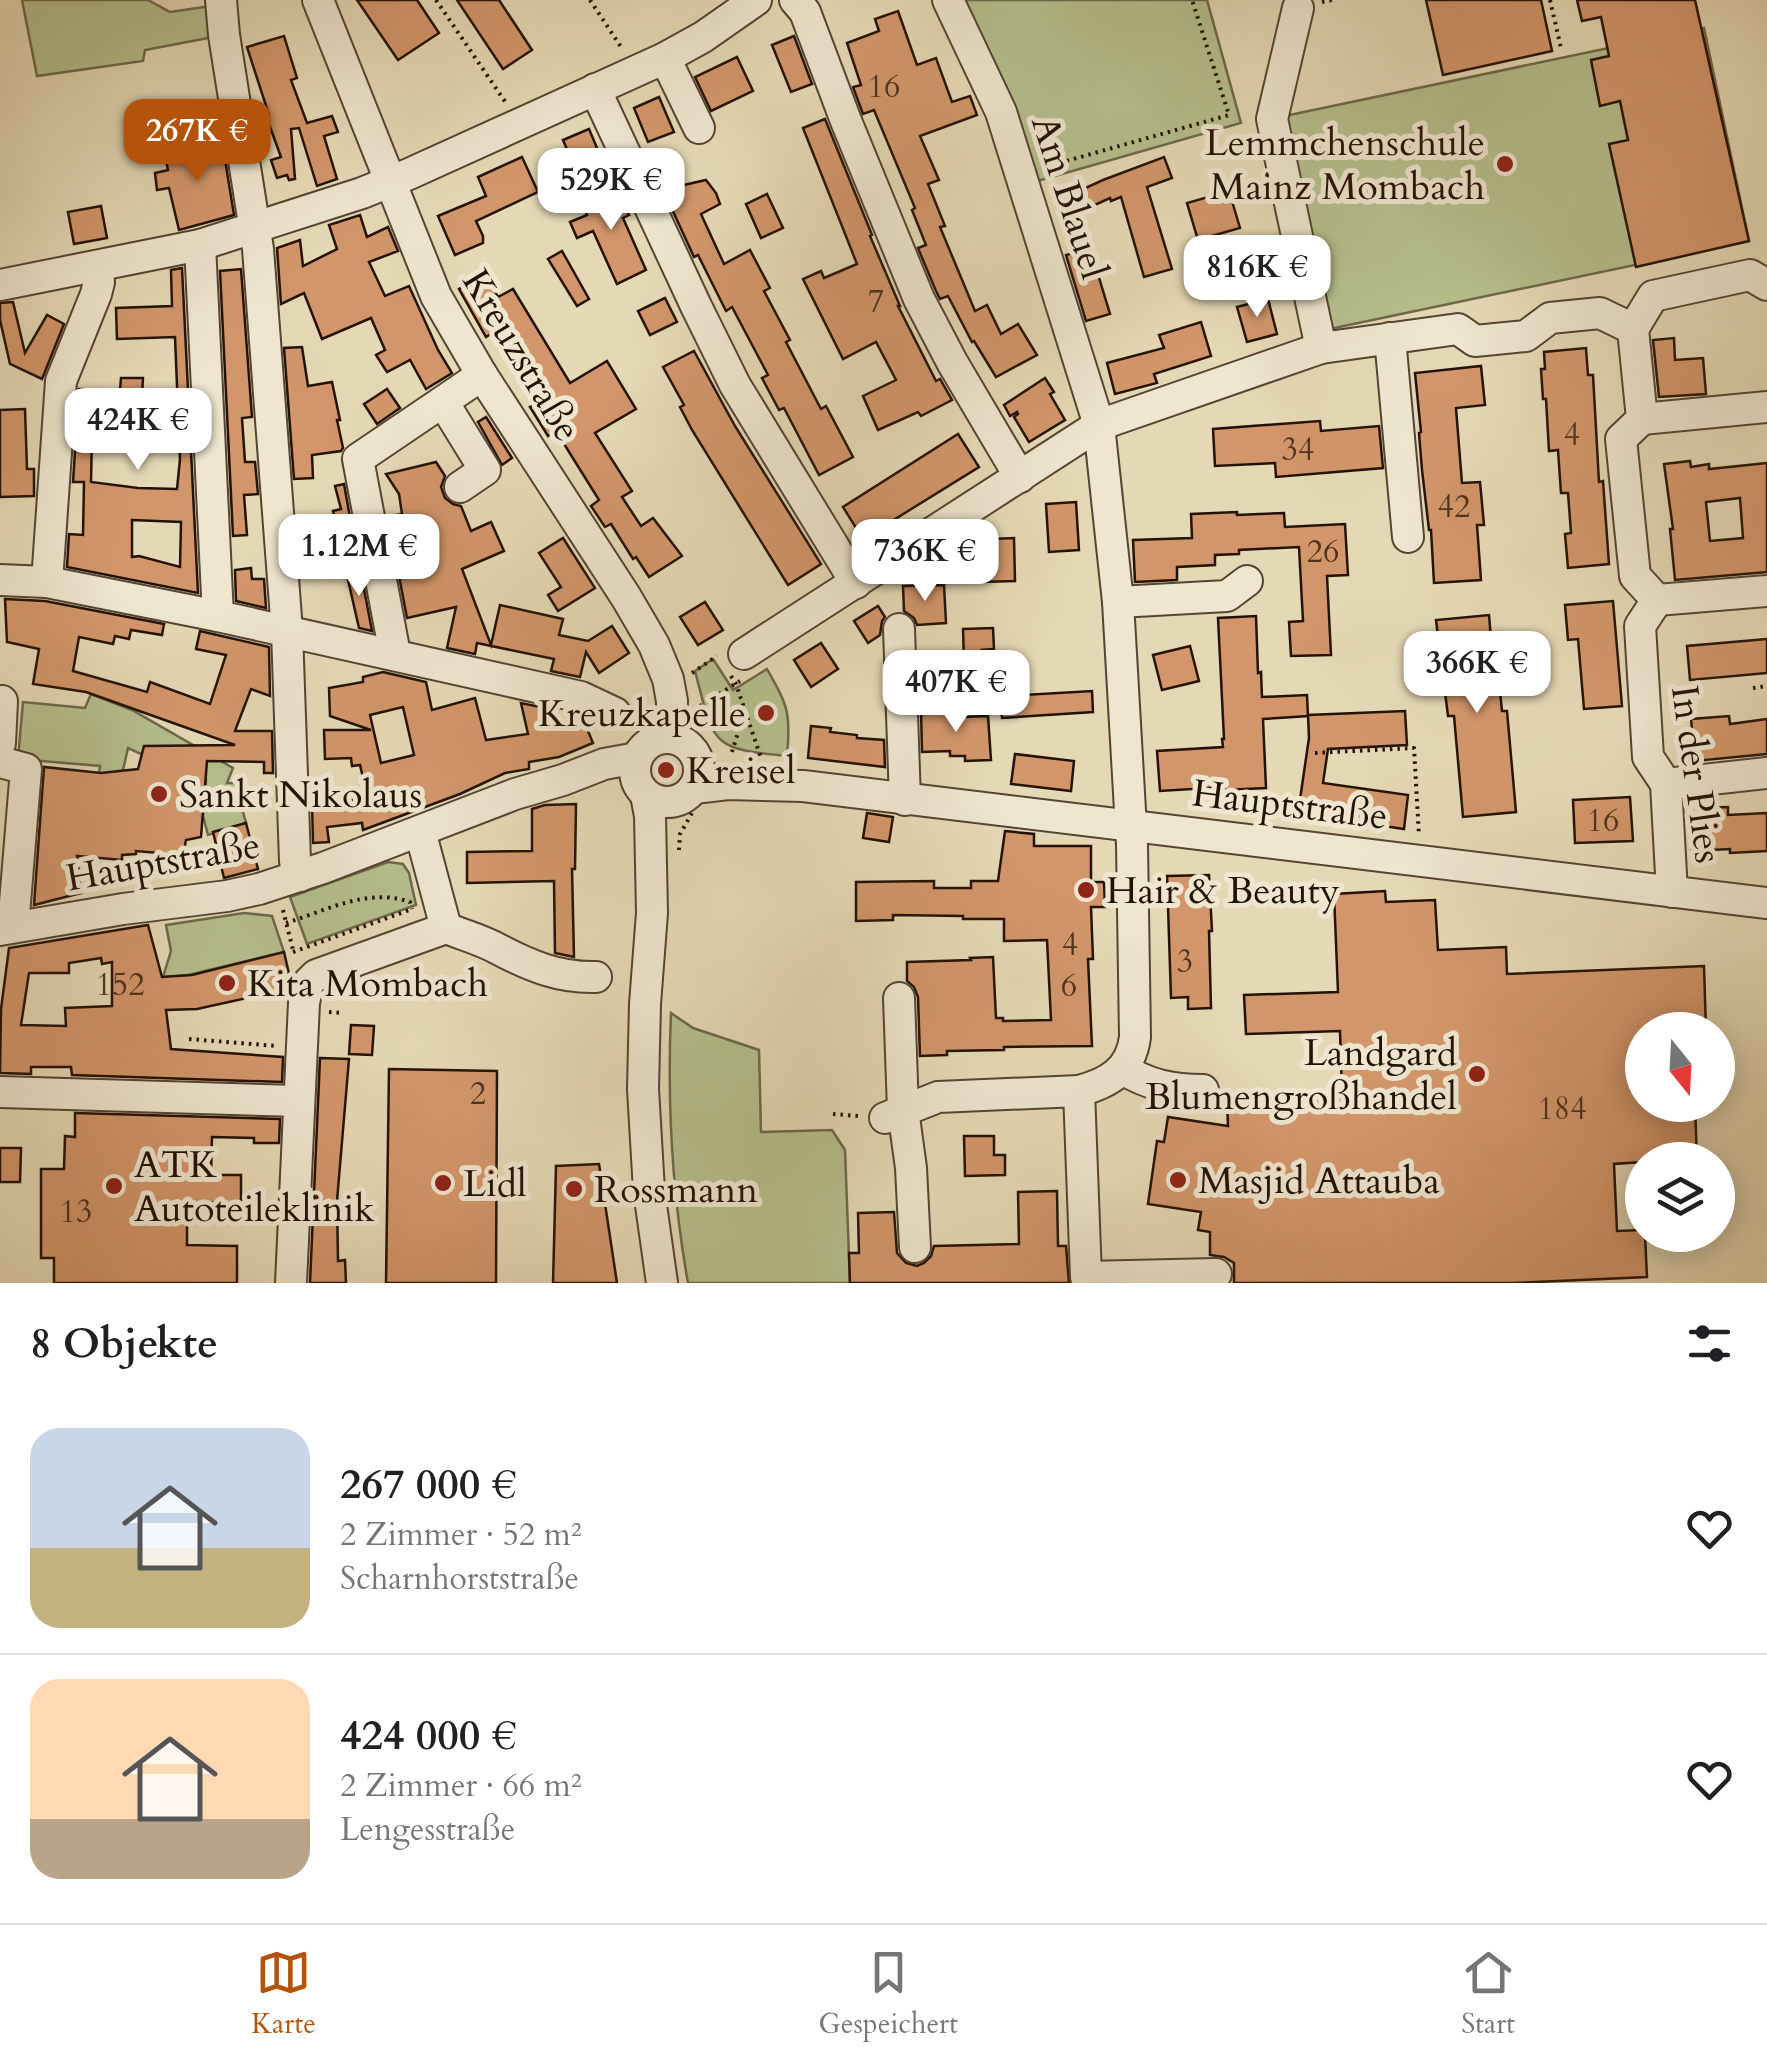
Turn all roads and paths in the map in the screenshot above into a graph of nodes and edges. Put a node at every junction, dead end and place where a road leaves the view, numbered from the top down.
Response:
1 (221, 0) edge
2 (318, 0) edge
3 (436, 0) edge
4 (590, 0) edge
5 (756, 0) edge
6 (796, 0) edge
7 (948, 0) edge
8 (1192, 0) edge
9 (1550, 0) edge
10 (1298, 8) dead end
11 (1561, 48) dead end
12 (628, 58) dead end
13 (665, 58) junction
14 (595, 89) junction
15 (511, 112) dead end
16 (699, 128) dead end
17 (1021, 174) junction
18 (390, 182) junction
19 (254, 229) junction
20 (200, 245) junction
21 (97, 268) junction
22 (0, 285) edge
23 (1767, 285) edge
24 (1633, 329) junction
25 (1390, 338) junction
26 (1321, 348) junction
27 (482, 375) junction
28 (442, 402) junction
29 (1767, 407) edge
30 (1642, 419) junction
31 (1099, 424) junction
32 (1020, 477) junction
33 (460, 487) dead end
34 (1408, 537) dead end
35 (0, 580) edge
36 (1247, 581) dead end
37 (47, 582) junction
38 (856, 582) junction
39 (1767, 591) edge
40 (1657, 600) junction
41 (1118, 602) junction
42 (218, 616) junction
43 (899, 629) dead end
44 (287, 630) junction
45 (396, 654) junction
46 (740, 669) junction
47 (1767, 686) edge
48 (1753, 688) dead end
49 (0, 702) edge
50 (700, 706) dead end
51 (745, 710) junction
52 (615, 713) dead end
53 (671, 738) junction
54 (0, 743) edge
55 (732, 752) dead end
56 (1314, 754) dead end
57 (697, 757) junction
58 (761, 758) dead end
59 (0, 762) edge
60 (1767, 773) edge
61 (640, 778) junction
62 (1666, 784) junction
63 (803, 786) junction
64 (689, 793) junction
65 (906, 800) junction
66 (1129, 825) junction
67 (420, 831) junction
68 (1421, 861) junction
69 (300, 876) junction
70 (1672, 892) junction
71 (1767, 903) edge
72 (412, 909) junction
73 (282, 910) dead end
74 (652, 914) junction
75 (286, 923) junction
76 (6, 928) edge
77 (446, 928) junction
78 (293, 952) junction
79 (596, 977) dead end
80 (308, 982) junction
81 (899, 998) dead end
82 (189, 1040) dead end
83 (302, 1048) junction
84 (1123, 1069) junction
85 (1203, 1090) dead end
86 (1079, 1091) junction
87 (0, 1092) edge
88 (298, 1101) junction
89 (894, 1114) junction
90 (915, 1247) dead end
91 (1216, 1274) dead end
92 (291, 1283) edge
93 (662, 1283) edge

1 - 19 street
2 - 18 street, Kreuzstraße
3 - 15 path
4 - 12 path
5 - 13 street
6 - 32 street
7 - 17 street, Am Blauel
8 - 17 path
9 - 11 path
10 - 26 street
13 - 14 street
13 - 16 street
14 - 18 street
14 - 38 street
17 - 31 street, Am Blauel
18 - 19 street
18 - 27 street, Kreuzstraße
19 - 20 street
19 - 44 street
20 - 21 street
20 - 42 street
21 - 22 street
21 - 37 street
23 - 24 street
24 - 25 street
24 - 30 street
25 - 26 street
25 - 34 street
26 - 31 street
27 - 28 street
27 - 53 street, Kreuzstraße
28 - 33 street
28 - 45 street
29 - 30 street
30 - 40 street
31 - 32 street
31 - 41 street, Am Blauel
32 - 38 street
35 - 37 street
36 - 41 street
37 - 42 street
38 - 46 street
39 - 40 street
40 - 62 street, In der Plies
41 - 66 street, Am Blauel
42 - 44 street
43 - 65 street
44 - 45 street
44 - 69 street
45 - 52 street
46 - 50 path
46 - 51 path
47 - 48 path
49 - 54 street
51 - 55 path
51 - 58 path
53 - 57 street, Hauptstraße
53 - 61 street
56 - 68 path
57 - 63 street, Hauptstraße
57 - 64 street
59 - 76 street
60 - 62 street
61 - 64 street, Hauptstraße
61 - 67 street, Hauptstraße
61 - 74 street
62 - 70 street, In der Plies
63 - 64 street, Hauptstraße
63 - 65 street, Hauptstraße
64 - 74 street
65 - 66 street, Hauptstraße
66 - 68 street, Hauptstraße
66 - 84 street, Am Blauel
67 - 69 street, Hauptstraße
67 - 77 street
68 - 70 street, Hauptstraße
69 - 76 street, Hauptstraße
70 - 71 street, Hauptstraße
72 - 75 path
72 - 77 path
72 - 78 path
73 - 75 path
74 - 93 street
75 - 78 path
77 - 79 street
77 - 80 street
78 - 80 path
80 - 83 street
81 - 89 street
82 - 83 path
83 - 88 street
84 - 85 street
84 - 86 street
86 - 89 street
86 - 91 street
87 - 88 street
88 - 92 street
89 - 90 street

